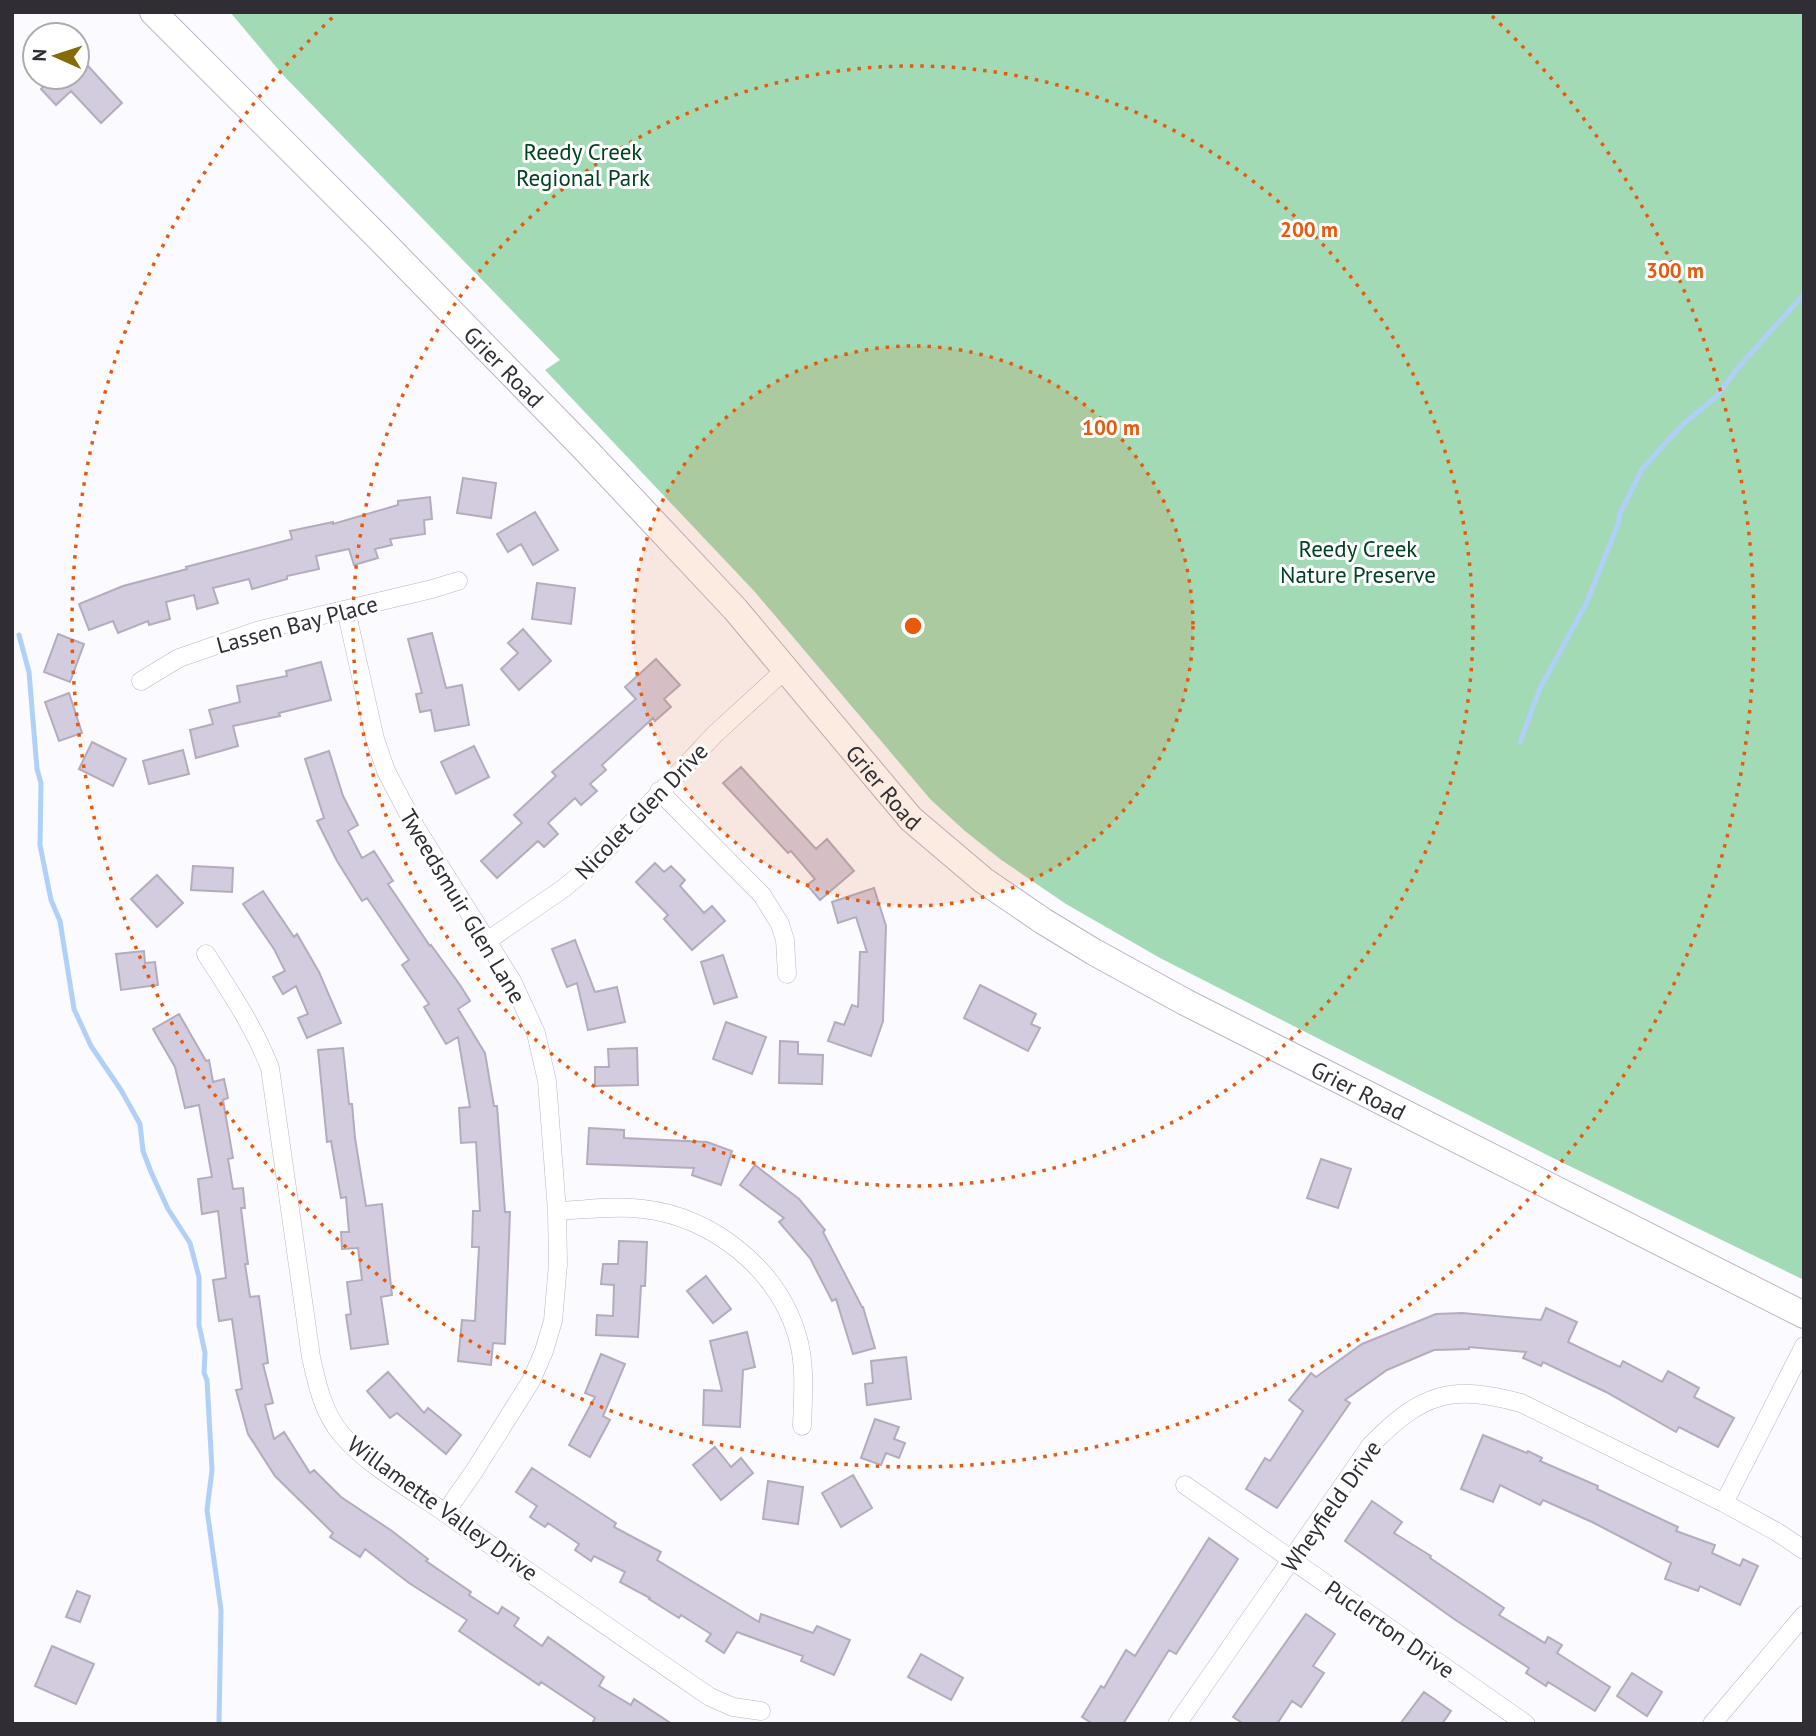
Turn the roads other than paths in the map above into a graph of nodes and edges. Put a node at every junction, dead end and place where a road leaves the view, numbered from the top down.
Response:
1 (153, 12) edge
2 (458, 580) dead end
3 (346, 610) junction
4 (786, 669) junction
5 (141, 681) dead end
6 (659, 792) junction
7 (487, 941) junction
8 (206, 954) dead end
9 (787, 974) dead end
10 (557, 1211) junction
11 (1804, 1315) edge
12 (1804, 1346) edge
13 (802, 1426) dead end
14 (1185, 1485) dead end
15 (1724, 1503) junction
16 (444, 1513) junction
17 (1804, 1550) edge
18 (1292, 1560) junction
19 (1804, 1615) edge
20 (761, 1711) dead end
21 (1499, 1717) edge
22 (1177, 1724) edge
23 (1526, 1724) edge
24 (1712, 1724) edge

1 - 4 street, Grier Road
2 - 3 street, Lassen Bay Place
3 - 5 street, Lassen Bay Place
3 - 7 street, Tweedsmuir Glen Lane
4 - 6 street, Nicolet Glen Drive
4 - 11 street, Grier Road
6 - 7 street, Nicolet Glen Drive
6 - 9 street
7 - 10 street, Tweedsmuir Glen Lane
8 - 16 street, Willamette Valley Drive
10 - 13 street
10 - 16 street, Tweedsmuir Glen Lane
12 - 15 street
14 - 18 street, Puclerton Drive
15 - 17 street, Wheyfield Drive
15 - 18 street, Wheyfield Drive
16 - 20 street, Willamette Valley Drive
18 - 21 street, Puclerton Drive
18 - 22 street, Wheyfield Drive
19 - 24 street
21 - 23 street, Puclerton Drive

